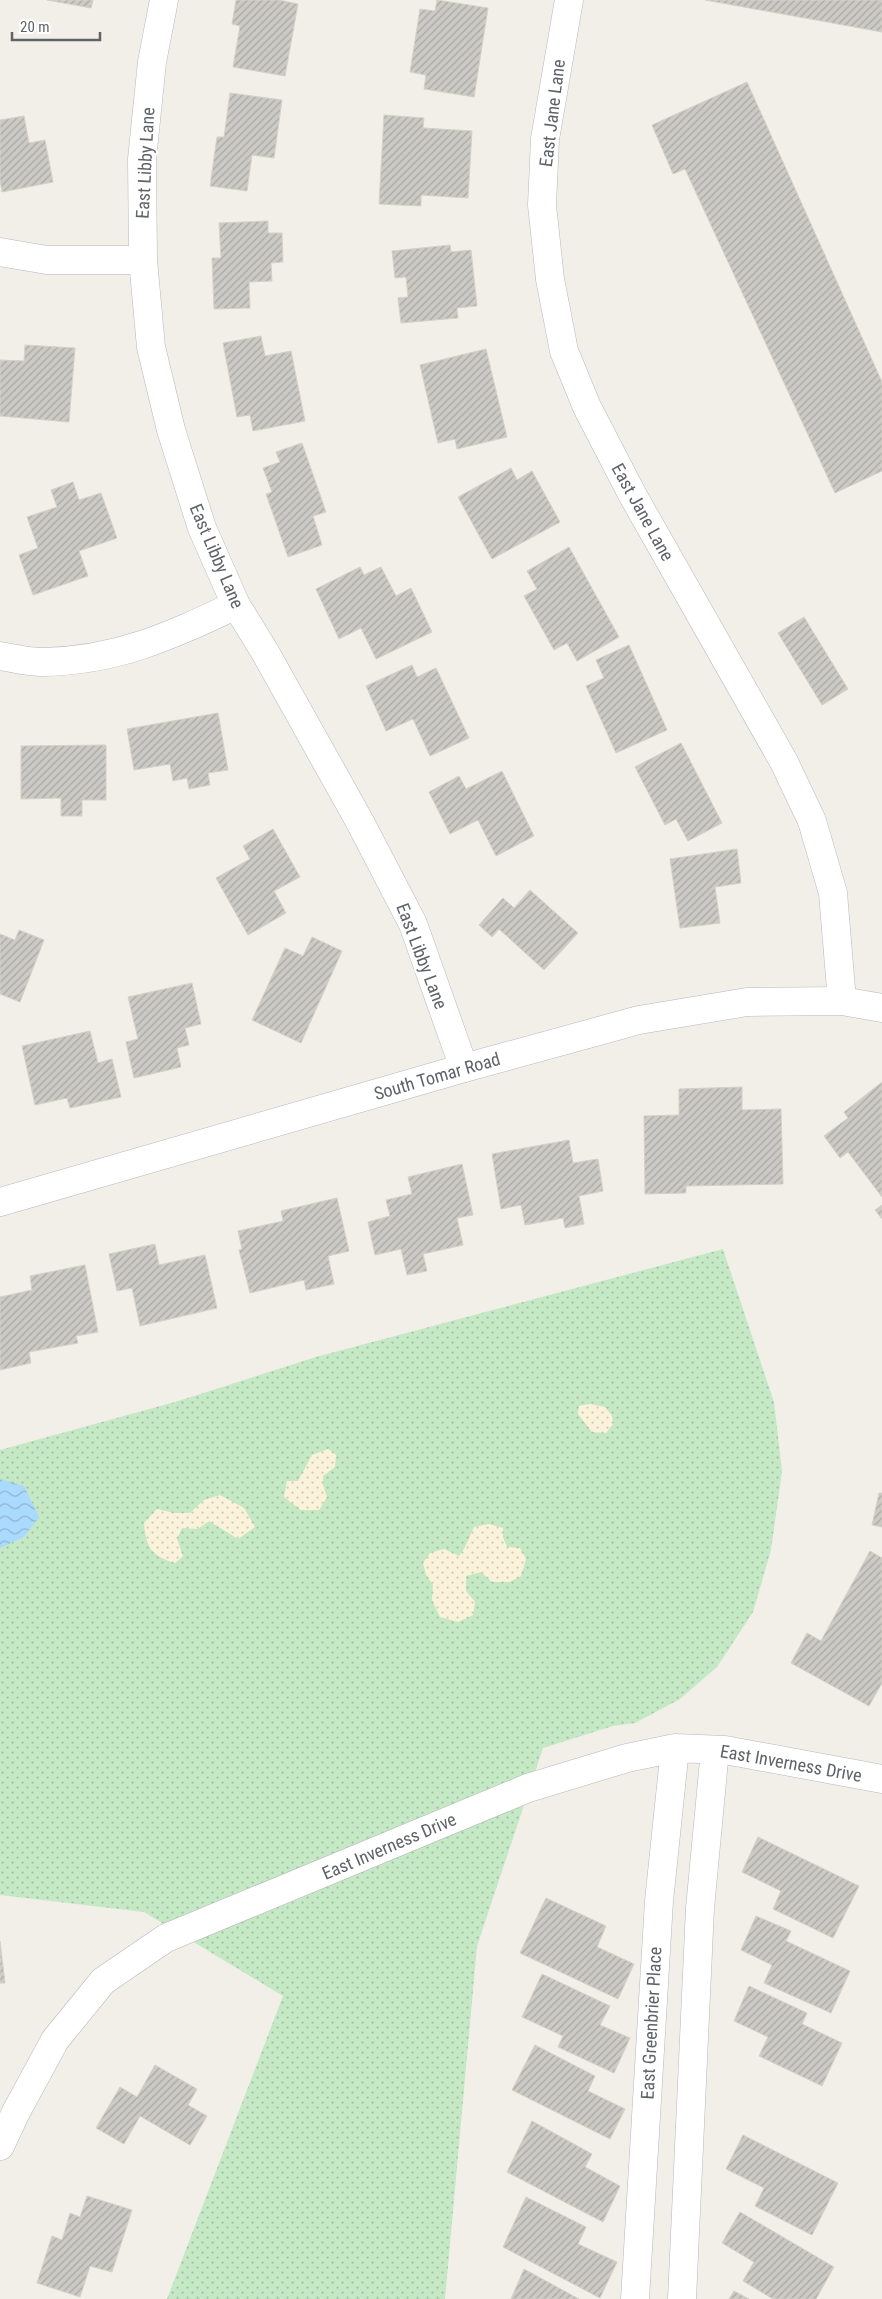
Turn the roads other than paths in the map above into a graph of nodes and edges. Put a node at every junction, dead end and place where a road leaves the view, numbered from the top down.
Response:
1 (164, 0) edge
2 (569, 0) edge
3 (0, 252) edge
4 (142, 260) junction
5 (236, 605) junction
6 (0, 656) edge
7 (842, 1001) junction
8 (882, 1008) edge
9 (464, 1068) junction
10 (0, 1202) edge
11 (675, 1748) junction
12 (715, 1750) junction
13 (882, 1780) edge
14 (8, 2110) edge
15 (0, 2146) edge
16 (635, 2299) edge
17 (682, 2299) edge

1 - 4 street, East Libby Lane
2 - 7 street, East Jane Lane
3 - 4 street
4 - 5 street, East Libby Lane
5 - 6 street
5 - 9 street, East Libby Lane
7 - 8 street, South Tomar Road
7 - 9 street, South Tomar Road
9 - 10 street, South Tomar Road
11 - 12 street, East Inverness Drive
11 - 14 street, East Inverness Drive
11 - 16 street, East Greenbrier Place
12 - 13 street, East Inverness Drive
12 - 17 street
14 - 15 street, East Inverness Drive

